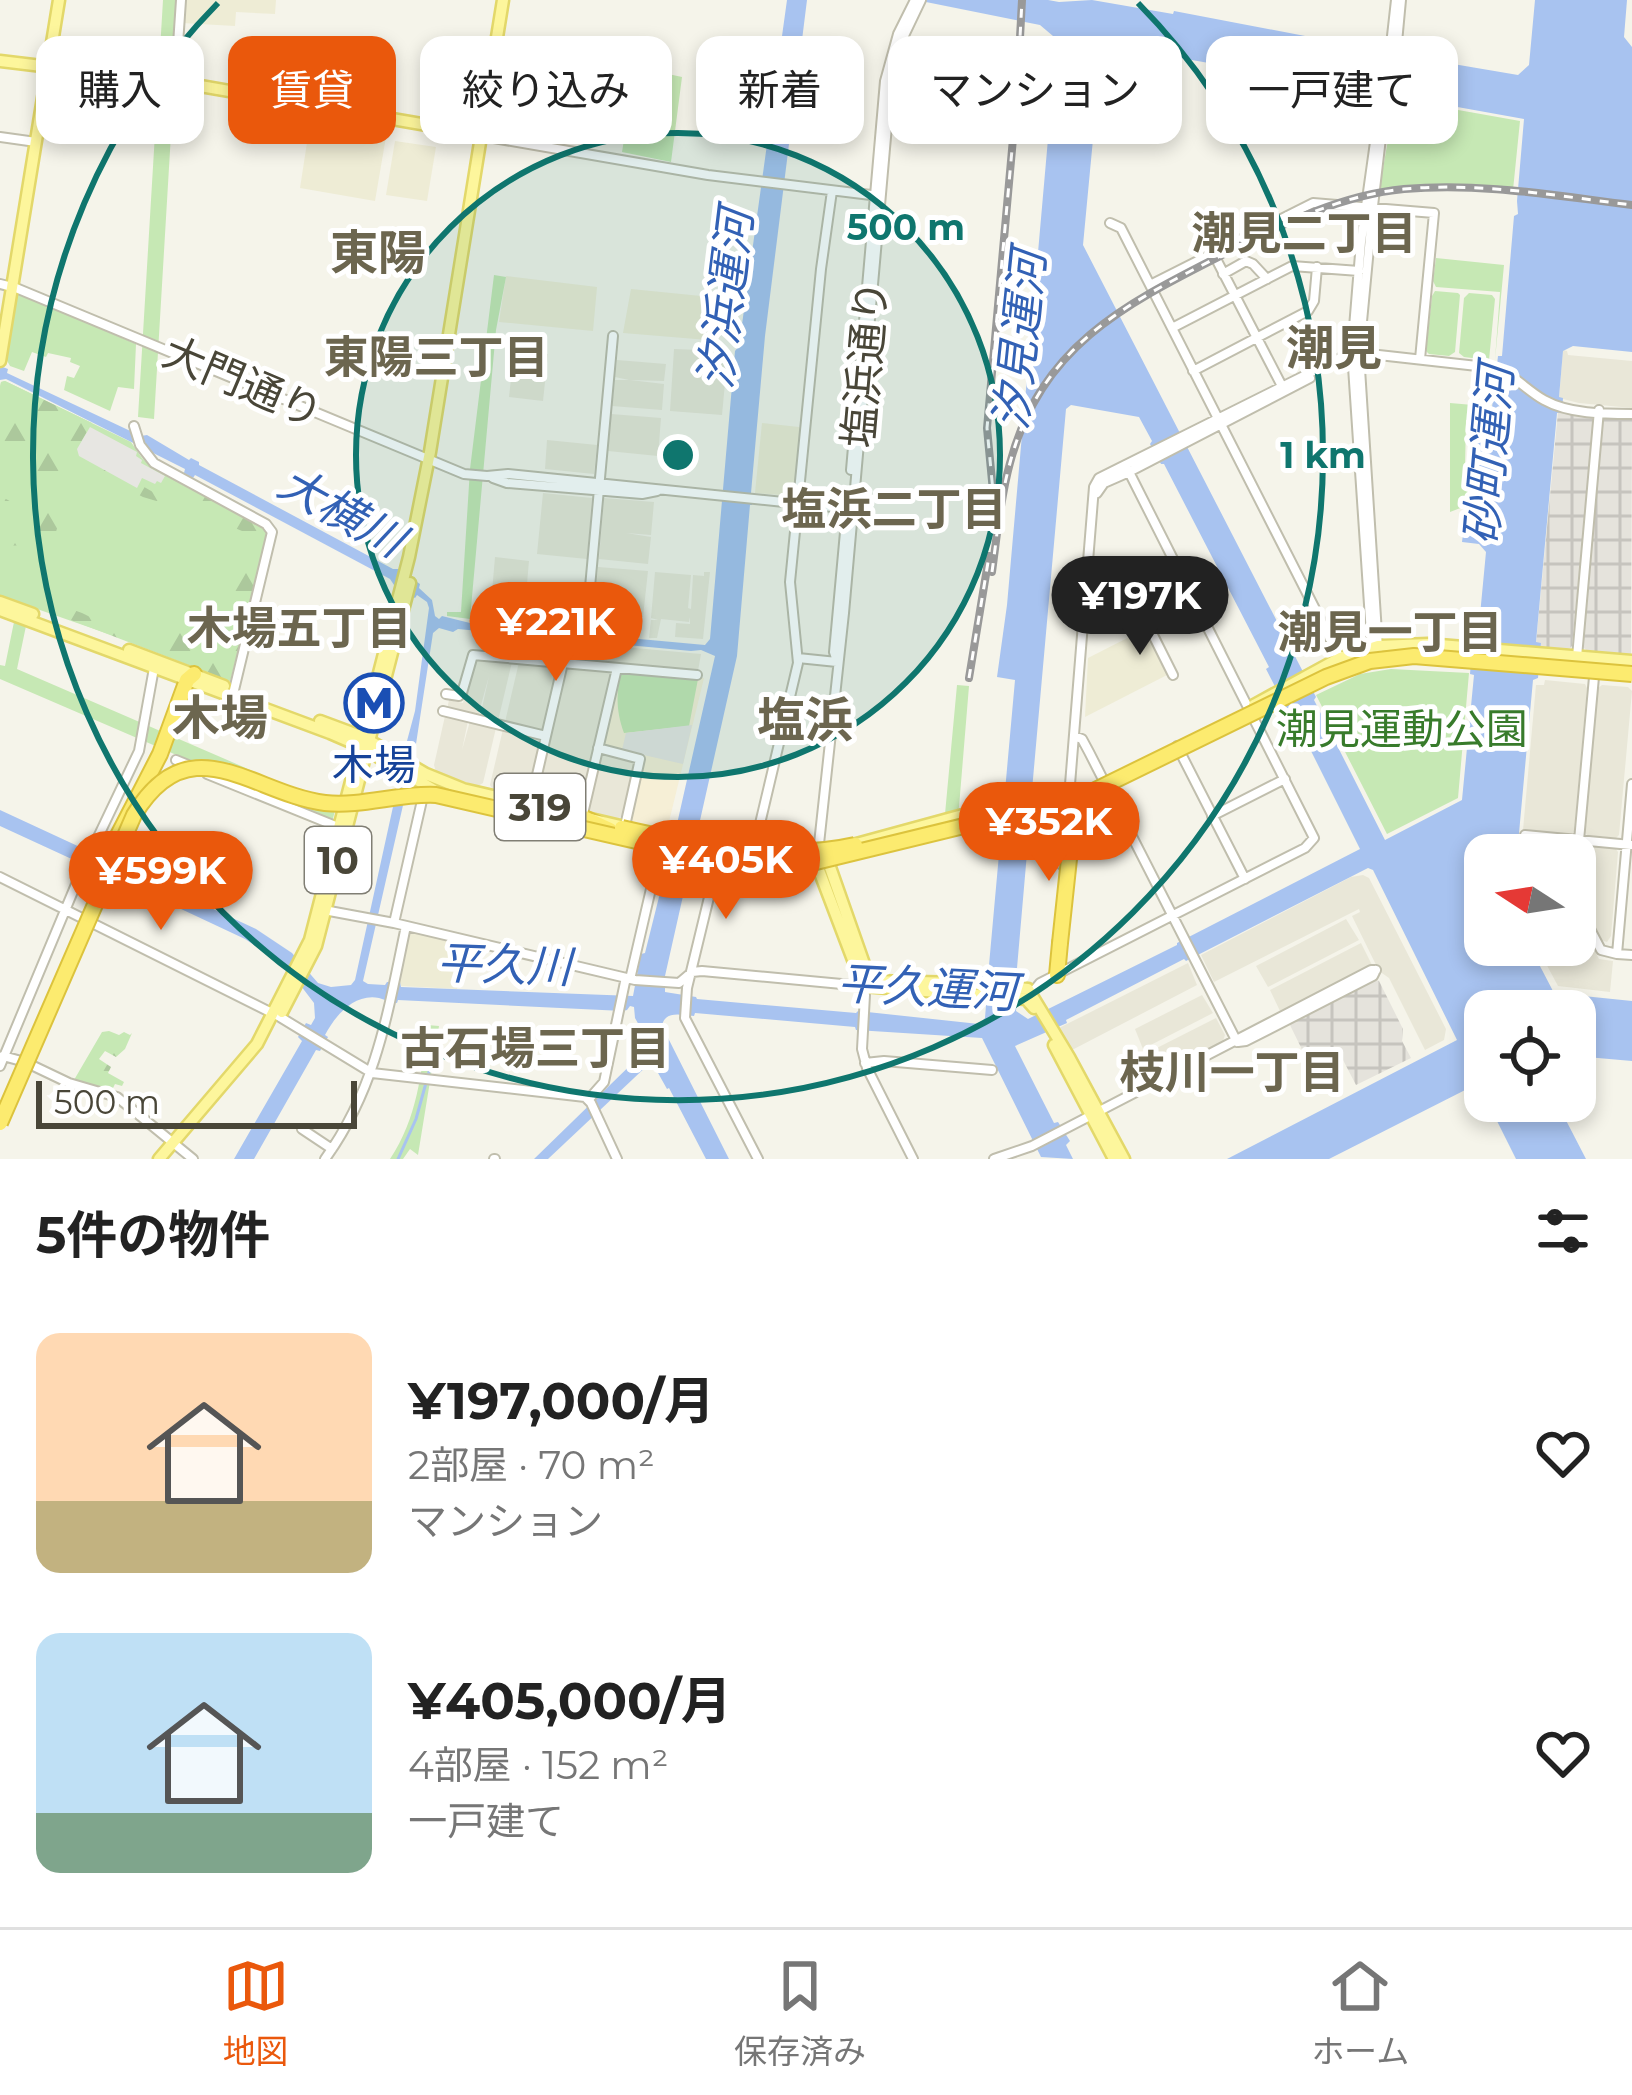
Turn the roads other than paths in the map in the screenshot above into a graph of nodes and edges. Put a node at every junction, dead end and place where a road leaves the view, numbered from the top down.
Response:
1 (56, 0) edge
2 (181, 0) edge
3 (506, 0) edge
4 (1398, 0) edge
5 (916, 4) edge
6 (50, 36) edge
7 (178, 36) edge
8 (500, 36) edge
9 (0, 63) edge
10 (36, 68) edge
11 (204, 90) edge
12 (36, 123) edge
13 (420, 125) edge
14 (4, 138) edge
15 (33, 141) junction
16 (482, 144) edge
17 (534, 144) edge
18 (832, 191) junction
19 (878, 196) junction
20 (1369, 206) junction
21 (1110, 223) dead end
22 (1213, 253) junction
23 (1317, 267) junction
24 (1359, 271) junction
25 (1223, 274) junction
26 (1267, 279) junction
27 (1150, 285) junction
28 (6, 286) edge
29 (1234, 296) junction
30 (1172, 328) junction
31 (0, 329) edge
32 (613, 336) dead end
33 (1256, 338) junction
34 (1354, 354) junction
35 (1420, 359) junction
36 (0, 361) edge
37 (1193, 371) junction
38 (1283, 389) junction
39 (1599, 411) junction
40 (1632, 414) edge
41 (1219, 422) junction
42 (135, 429) dead end
43 (432, 460) junction
44 (1127, 469) junction
45 (599, 486) junction
46 (799, 505) junction
47 (850, 509) junction
48 (0, 606) edge
49 (1146, 621) dead end
50 (586, 632) dead end
51 (1375, 647) junction
52 (1546, 655) junction
53 (1577, 657) junction
54 (798, 658) junction
55 (1340, 658) junction
56 (837, 662) junction
57 (563, 663) junction
58 (1378, 663) junction
59 (155, 664) junction
60 (617, 668) junction
61 (1632, 670) edge
62 (697, 675) dead end
63 (1173, 675) dead end
64 (1600, 677) junction
65 (192, 679) junction
66 (1314, 679) junction
67 (234, 690) junction
68 (446, 694) dead end
69 (443, 711) dead end
70 (1250, 711) junction
71 (172, 735) junction
72 (546, 736) junction
73 (1074, 736) junction
74 (1198, 740) junction
75 (365, 743) junction
76 (598, 748) junction
77 (1178, 748) junction
78 (176, 760) dead end
79 (419, 778) junction
80 (1285, 779) junction
81 (1632, 784) edge
82 (1106, 785) junction
83 (1071, 802) junction
84 (529, 812) junction
85 (1046, 812) junction
86 (988, 814) junction
87 (1212, 816) junction
88 (581, 824) junction
89 (942, 824) junction
90 (338, 827) junction
91 (625, 830) junction
92 (1580, 834) edge
93 (1596, 842) edge
94 (721, 845) junction
95 (1629, 845) edge
96 (821, 847) junction
97 (754, 848) junction
98 (660, 850) junction
99 (718, 859) junction
100 (753, 863) junction
101 (822, 864) junction
102 (1062, 867) junction
103 (0, 877) edge
104 (1245, 879) junction
105 (322, 909) junction
106 (65, 911) junction
107 (1173, 916) junction
108 (394, 923) junction
109 (406, 926) junction
110 (1596, 940) edge
111 (1617, 954) junction
112 (1632, 955) edge
113 (66, 965) junction
114 (692, 972) junction
115 (1057, 975) junction
116 (632, 979) junction
117 (867, 984) junction
118 (1025, 995) junction
119 (277, 1016) junction
120 (40, 1035) junction
121 (1237, 1042) junction
122 (2, 1059) edge
123 (868, 1062) junction
124 (992, 1070) dead end
125 (373, 1073) junction
126 (590, 1101) junction
127 (0, 1106) edge
128 (1096, 1114) junction
129 (0, 1123) edge
130 (302, 1130) dead end
131 (176, 1144) junction
132 (1032, 1146) junction
133 (332, 1149) junction
134 (159, 1159) edge
135 (169, 1159) edge
136 (193, 1159) edge
137 (325, 1159) edge
138 (616, 1159) edge
139 (758, 1159) edge
140 (916, 1159) edge
141 (994, 1159) edge
142 (1016, 1159) edge
143 (1114, 1159) edge
144 (1124, 1159) edge

1 - 6 main road
2 - 7 street
3 - 8 main road, 10
4 - 20 street
5 - 19 street, 塩浜通り
9 - 10 main road
11 - 13 main road
12 - 15 main road
14 - 15 street
15 - 28 main road
16 - 43 main road, 10
17 - 18 street
18 - 19 street
18 - 46 street
19 - 47 street, 塩浜通り
20 - 22 street
20 - 24 street
20 - 34 street
20 - 35 street
21 - 27 street
22 - 25 street
22 - 27 street
23 - 24 street
23 - 26 street
23 - 33 street
24 - 34 street
25 - 26 street
25 - 29 street
26 - 29 street
27 - 30 street
28 - 31 main road
28 - 36 main road
28 - 43 street, 大門通り
29 - 30 street
29 - 33 street
30 - 37 street
32 - 45 street
33 - 37 street
33 - 38 street
34 - 35 street
34 - 38 street
34 - 51 street
35 - 39 street
37 - 41 street
38 - 41 street
39 - 40 street
39 - 53 street
41 - 44 street
41 - 55 street
42 - 67 street
43 - 45 street, 大門通り
43 - 75 main road, 10
44 - 70 street
44 - 73 street
45 - 46 street, 大門通り
45 - 50 street
46 - 47 street
46 - 54 street
47 - 56 street, 塩浜通り
48 - 59 main road, 319
49 - 63 street
51 - 52 main road, 319
51 - 55 main road, 319
51 - 58 street
52 - 53 main road, 319
52 - 64 main road, 319
53 - 61 main road, 319
54 - 56 street
54 - 97 street
55 - 66 main road, 319
56 - 96 street, 塩浜通り
57 - 60 street
57 - 68 street
57 - 72 street
58 - 64 main road, 319, bridge
58 - 66 main road, 319
59 - 65 main road, 319
59 - 106 street
60 - 62 street
60 - 76 street
61 - 64 main road, 319
61 - 74 highway, bridge
61 - 89 highway, bridge
64 - 92 street
65 - 67 main road, 319
65 - 71 highway
65 - 75 main road, 319
66 - 70 main road, 319, bridge
67 - 75 main road, 319
69 - 72 street
70 - 77 main road, 319
70 - 80 street
71 - 113 highway, bridge
71 - 120 highway, bridge
72 - 84 street
73 - 82 street
73 - 83 street
74 - 115 highway, bridge
74 - 120 highway, bridge
75 - 79 main road, 319
75 - 90 main road, 10
75 - 105 main road, 10
76 - 88 street
76 - 91 street
77 - 82 main road, 319
77 - 87 street
78 - 90 street
79 - 84 main road, 319
79 - 84 main road, 319
79 - 108 street
80 - 87 street
80 - 104 street
81 - 95 street
82 - 83 main road, 319
82 - 107 street
83 - 85 main road, 319
83 - 86 main road, 319
83 - 102 street
83 - 115 street
84 - 88 main road, 319
85 - 86 main road, 319, bridge
85 - 102 street
86 - 96 main road, 319
86 - 101 main road, 319
87 - 104 street
88 - 91 highway
88 - 98 main road, 319
89 - 91 highway, bridge
89 - 113 highway, bridge
90 - 105 main road, 10
91 - 94 main road, 319, bridge
93 - 95 street
94 - 97 main road, 319
94 - 99 street
95 - 111 street
96 - 97 main road, 319
96 - 101 main road
97 - 100 street
98 - 99 main road, 319, bridge
98 - 116 street
99 - 100 main road, 319
99 - 114 street
100 - 101 main road, 319
101 - 117 main road
102 - 115 street
103 - 106 street
104 - 107 street
105 - 108 street
105 - 119 main road, 10
106 - 119 street
106 - 122 street
107 - 115 street
107 - 121 street
108 - 109 street
109 - 116 street
109 - 125 street
110 - 111 street
111 - 112 street
113 - 127 highway, bridge
114 - 116 street
114 - 117 street
114 - 139 street
115 - 118 street
116 - 126 street
117 - 118 main road
117 - 123 street
118 - 128 main road
119 - 125 street
119 - 131 main road, 10
120 - 129 highway, bridge
121 - 121 street
121 - 128 street
122 - 131 street
123 - 124 street
123 - 140 street
125 - 126 street
125 - 133 street
126 - 138 street
128 - 132 street
128 - 143 main road
128 - 144 main road
130 - 133 street
131 - 134 main road, 10
131 - 135 main road, 10
131 - 136 street
132 - 141 street
132 - 142 street
133 - 137 street

